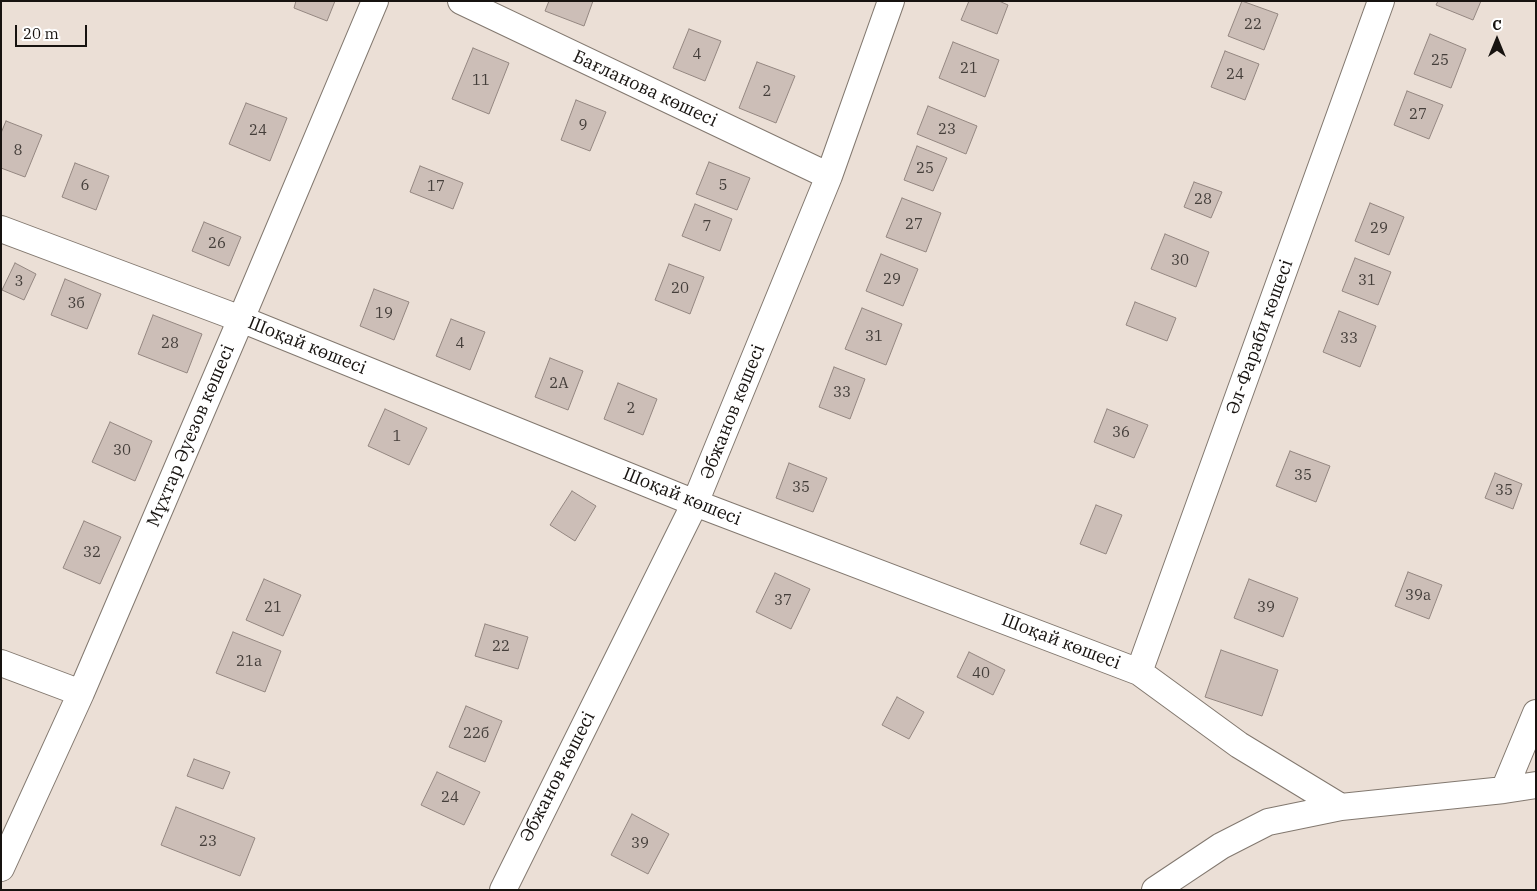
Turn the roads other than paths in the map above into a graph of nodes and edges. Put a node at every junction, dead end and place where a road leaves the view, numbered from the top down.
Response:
1 (375, 1) edge
2 (461, 1) edge
3 (891, 1) edge
4 (1381, 1) edge
5 (829, 176) junction
6 (1, 230) edge
7 (242, 319) junction
8 (696, 503) junction
9 (1, 662) edge
10 (1139, 672) junction
11 (82, 692) junction
12 (1536, 713) edge
13 (1536, 785) edge
14 (1504, 790) junction
15 (1341, 807) junction
16 (1, 868) edge
17 (503, 890) edge
18 (1155, 890) edge

1 - 7 street, Мұхтар Әуезов көшесі
2 - 5 street, Бағланова көшесі
3 - 5 street, Әбжанов көшесі
4 - 10 street, Әл-Фараби көшесі
5 - 8 street, Әбжанов көшесі
6 - 7 street, Шоқай көшесі
7 - 8 street, Шоқай көшесі
7 - 11 street, Мұхтар Әуезов көшесі
8 - 10 street, Шоқай көшесі
8 - 17 street, Әбжанов көшесі
9 - 11 street
10 - 15 street, Шоқай көшесі
11 - 16 street, Мұхтар Әуезов көшесі
12 - 14 street
13 - 14 street
14 - 15 street
15 - 18 street

